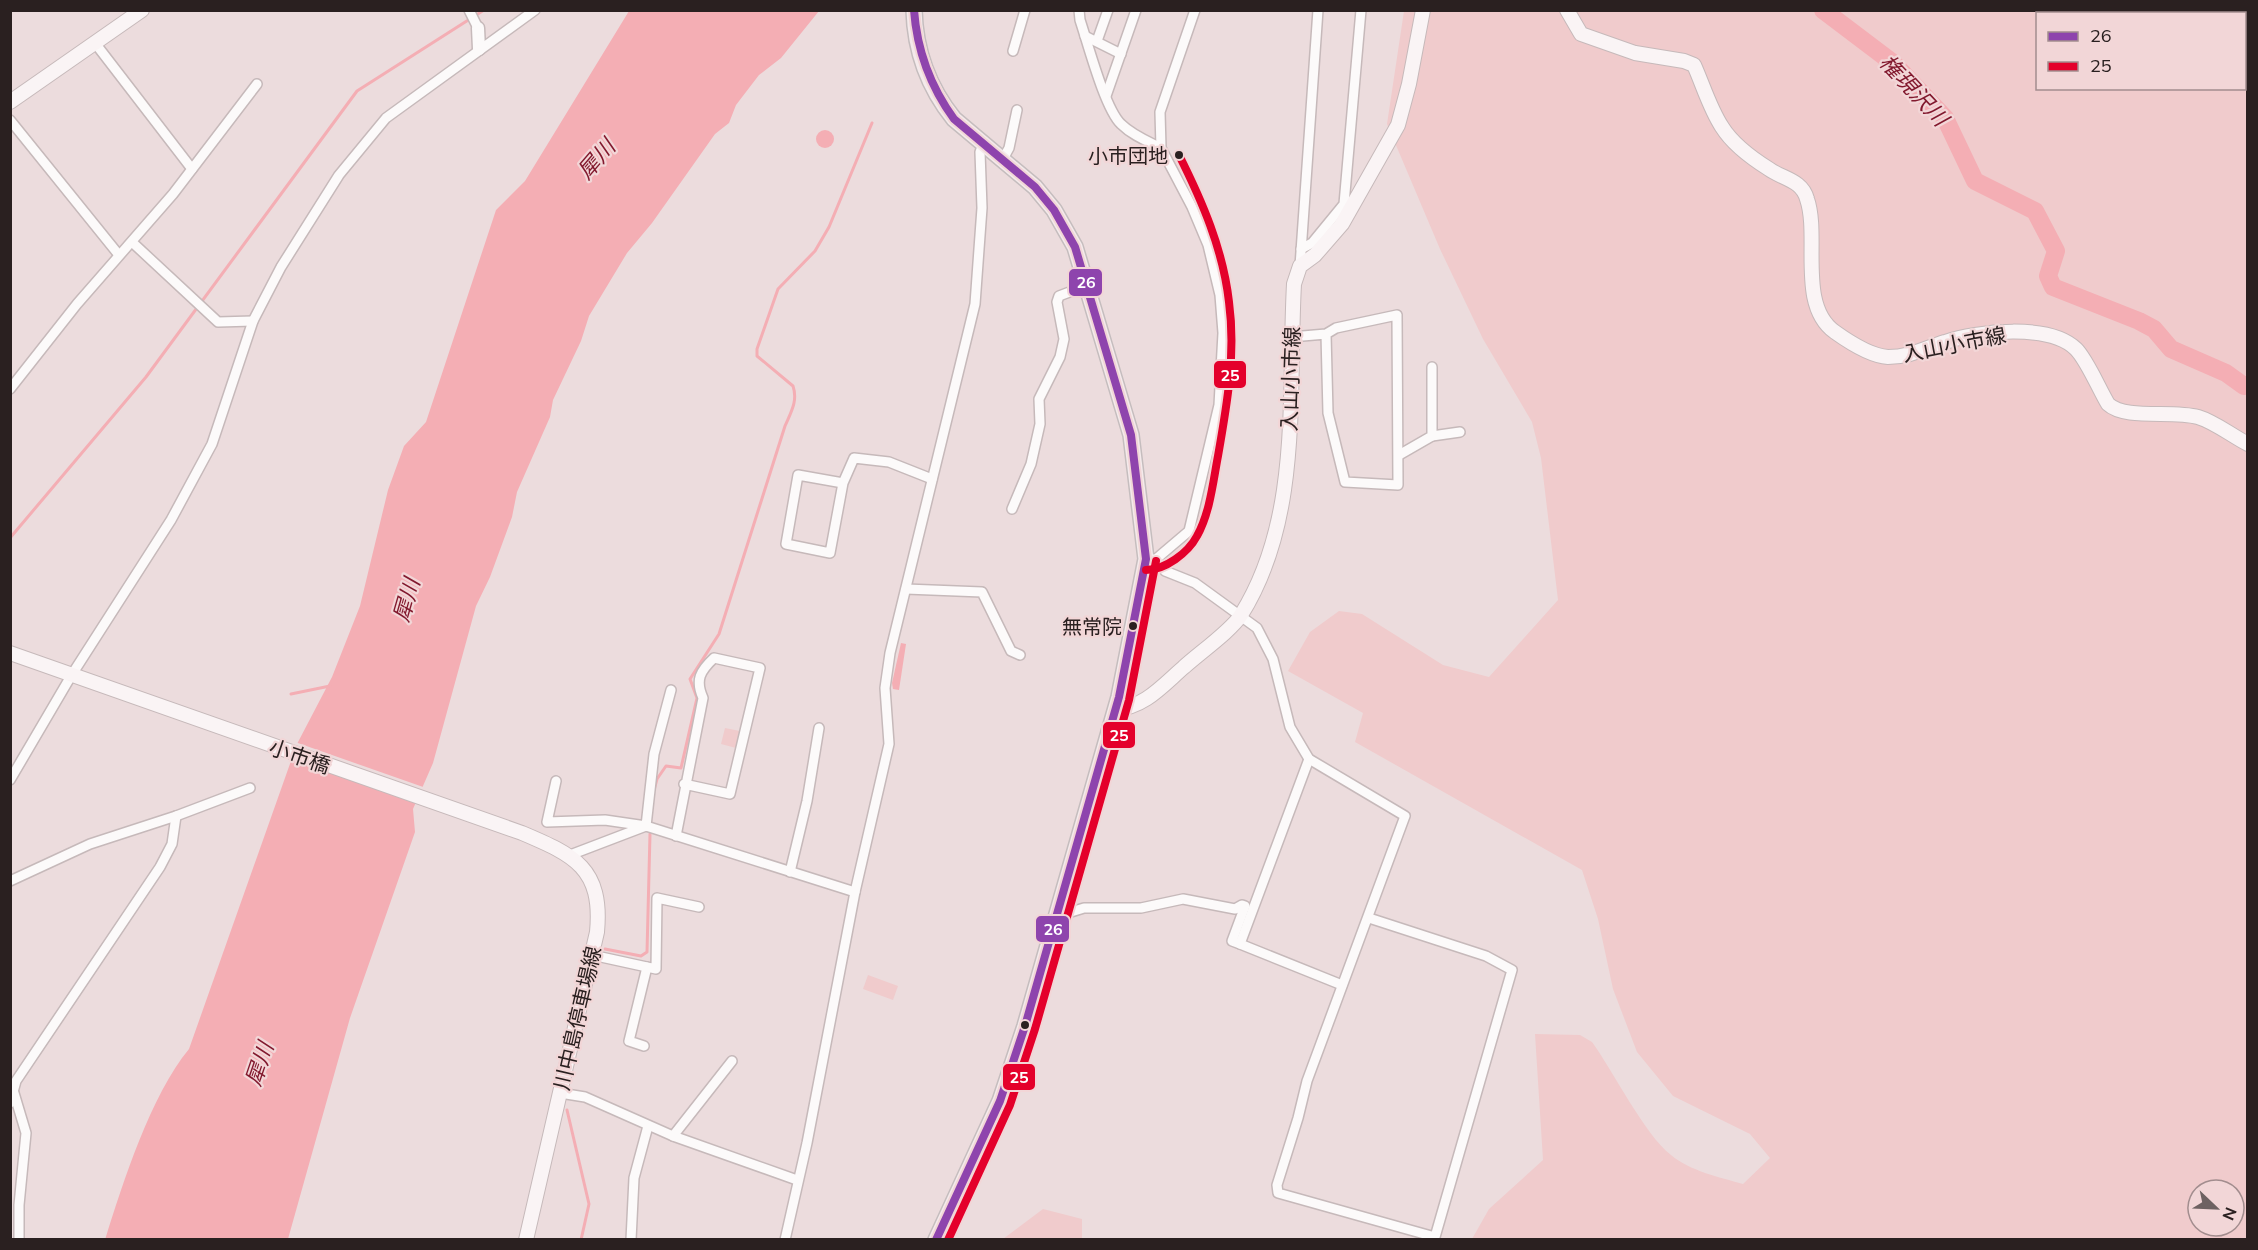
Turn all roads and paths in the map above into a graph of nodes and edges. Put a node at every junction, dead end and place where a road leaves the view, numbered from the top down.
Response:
1 (142, 10) edge
2 (469, 10) edge
3 (535, 10) edge
4 (914, 10) edge
5 (1025, 10) edge
6 (1079, 10) edge
7 (1108, 10) edge
8 (1136, 10) edge
9 (1195, 10) edge
10 (1318, 10) edge
11 (1361, 10) edge
12 (1423, 10) edge
13 (1567, 10) edge
14 (478, 28) joint
15 (1085, 36) junction
16 (1097, 41) junction
17 (95, 43) junction
18 (479, 49) junction
19 (1013, 51) dead end
20 (1120, 54) junction
21 (256, 84) dead end
22 (1106, 97) junction
23 (10, 102) edge
24 (1017, 110) dead end
25 (10, 120) edge
26 (983, 144) junction
27 (1161, 148) junction
28 (1003, 159) junction
29 (192, 169) junction
30 (133, 243) junction
31 (1301, 249) junction
32 (119, 255) junction
33 (1300, 266) junction
34 (1088, 285) junction
35 (253, 321) junction
36 (1326, 334) junction
37 (1291, 337) junction
38 (1432, 367) dead end
39 (10, 389) edge
40 (1460, 432) dead end
41 (1432, 436) junction
42 (2247, 444) edge
43 (1399, 454) junction
44 (932, 479) junction
45 (843, 483) junction
46 (1012, 508) dead end
47 (1146, 559) junction
48 (1166, 571) dead end
49 (906, 589) junction
50 (1241, 617) junction
51 (10, 653) edge
52 (1020, 655) dead end
53 (74, 677) junction
54 (671, 690) dead end
55 (1116, 709) junction
56 (819, 728) dead end
57 (1309, 759) junction
58 (10, 780) edge
59 (556, 781) dead end
60 (684, 784) junction
61 (250, 788) dead end
62 (176, 816) junction
63 (646, 826) junction
64 (522, 833) joint
65 (675, 836) junction
66 (570, 855) junction
67 (790, 872) junction
68 (10, 881) edge
69 (855, 892) junction
70 (699, 906) dead end
71 (1058, 916) junction
72 (1369, 918) junction
73 (1240, 945) junction
74 (592, 956) junction
75 (647, 967) junction
76 (1342, 985) junction
77 (644, 1046) dead end
78 (732, 1061) dead end
79 (12, 1089) edge
80 (560, 1093) junction
81 (10, 1102) edge
82 (648, 1126) junction
83 (673, 1136) junction
84 (797, 1180) junction
85 (19, 1239) edge
86 (526, 1239) edge
87 (631, 1239) edge
88 (785, 1239) edge
89 (936, 1239) edge

1 - 17 main road
2 - 14 street
3 - 18 street
4 - 26 highway
5 - 19 street
6 - 15 street
7 - 16 street
8 - 20 street
9 - 27 street
10 - 31 street
11 - 31 street
12 - 33 main road
13 - 42 main road, 入山小市線
14 - 18 street
15 - 16 street
15 - 22 street
16 - 20 street
17 - 23 main road
17 - 29 street
18 - 35 street
20 - 22 street
21 - 29 street
22 - 27 street
24 - 28 street
25 - 32 street
26 - 28 highway
26 - 44 street
27 - 47 street
28 - 34 highway
29 - 30 street
30 - 32 street
30 - 35 street
31 - 33 street
32 - 39 street
33 - 37 main road, 入山小市線
34 - 46 street
34 - 47 highway
35 - 53 street
36 - 37 street
36 - 43 street
36 - 43 street
37 - 50 main road, 入山小市線
38 - 41 street
40 - 41 street
41 - 43 street
44 - 45 street
44 - 49 street
45 - 45 street
47 - 55 highway
48 - 50 street
49 - 52 street
49 - 69 street
50 - 55 main road, 入山小市線
50 - 57 street
51 - 53 main road
53 - 58 street
53 - 64 main road, 小市橋
54 - 63 street
55 - 71 highway
56 - 67 street
57 - 72 street
57 - 73 street
59 - 63 street
60 - 60 street
60 - 65 street
61 - 62 street
62 - 68 street
62 - 79 street
63 - 65 street
63 - 66 street
64 - 66 main road, 川中島停車場線
65 - 67 street
66 - 74 main road, 川中島停車場線
67 - 69 street
69 - 84 street
70 - 75 street
71 - 73 street
71 - 89 highway
72 - 76 street
72 - 76 street
73 - 76 street
74 - 75 street
74 - 80 main road, 川中島停車場線
75 - 77 street
78 - 83 street
79 - 81 street
79 - 85 street
80 - 82 street
80 - 86 main road, 川中島停車場線
82 - 83 street
82 - 87 street
83 - 84 street
84 - 88 street

